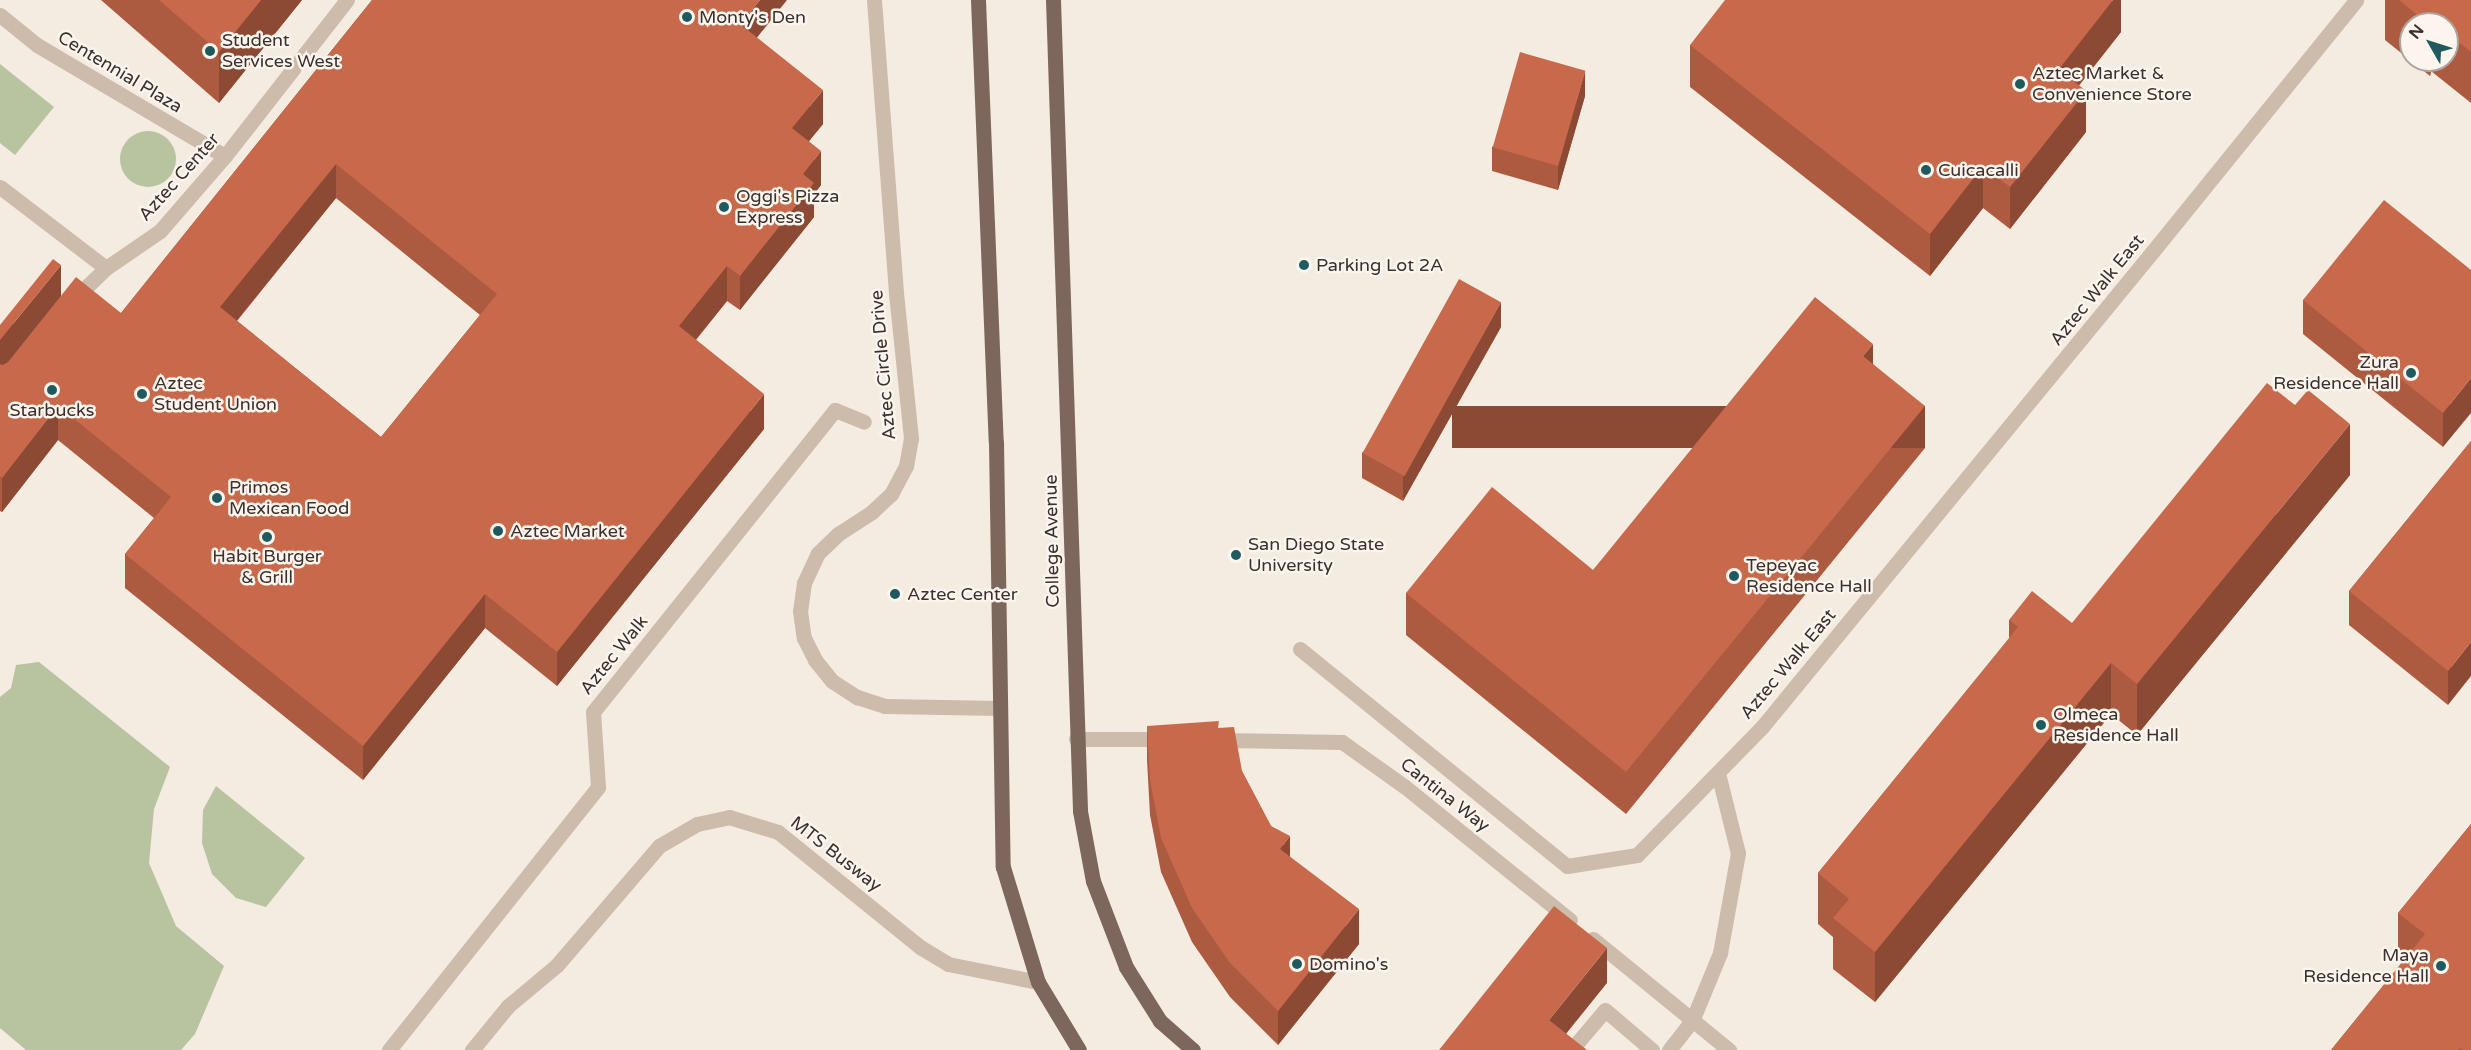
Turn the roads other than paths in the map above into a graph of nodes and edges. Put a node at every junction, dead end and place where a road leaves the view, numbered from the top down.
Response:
1 (347, 0) edge
2 (874, 0) edge
3 (978, 0) edge
4 (1053, 0) edge
5 (2356, 0) edge
6 (0, 15) edge
7 (225, 156) junction
8 (0, 187) edge
9 (106, 267) junction
10 (66, 309) edge
11 (864, 422) dead end
12 (1300, 649) dead end
13 (1000, 708) junction
14 (1076, 739) junction
15 (1178, 739) edge
16 (1201, 740) edge
17 (1718, 772) junction
18 (1038, 982) junction
19 (1692, 1021) junction
20 (389, 1050) edge
21 (472, 1050) edge
22 (1079, 1050) edge
23 (1192, 1050) edge
24 (1571, 1050) edge
25 (1652, 1050) edge
26 (1669, 1050) edge
27 (1729, 1050) edge

1 - 7 street, Aztec Center
2 - 13 street, Aztec Circle Drive
3 - 13 main road
4 - 14 main road, College Avenue
5 - 17 street, Aztec Walk East
6 - 7 street, Centennial Plaza
7 - 9 street, Aztec Center
8 - 9 street
9 - 10 street, Aztec Center
11 - 20 street, Aztec Walk
12 - 17 street, Aztec Walk East
13 - 18 main road
14 - 15 street
14 - 23 main road, College Avenue
16 - 19 street, Cantina Way
17 - 19 street
18 - 21 street, MTS Busway
18 - 22 main road
19 - 26 street
19 - 27 street, Cantina Way
24 - 25 street

